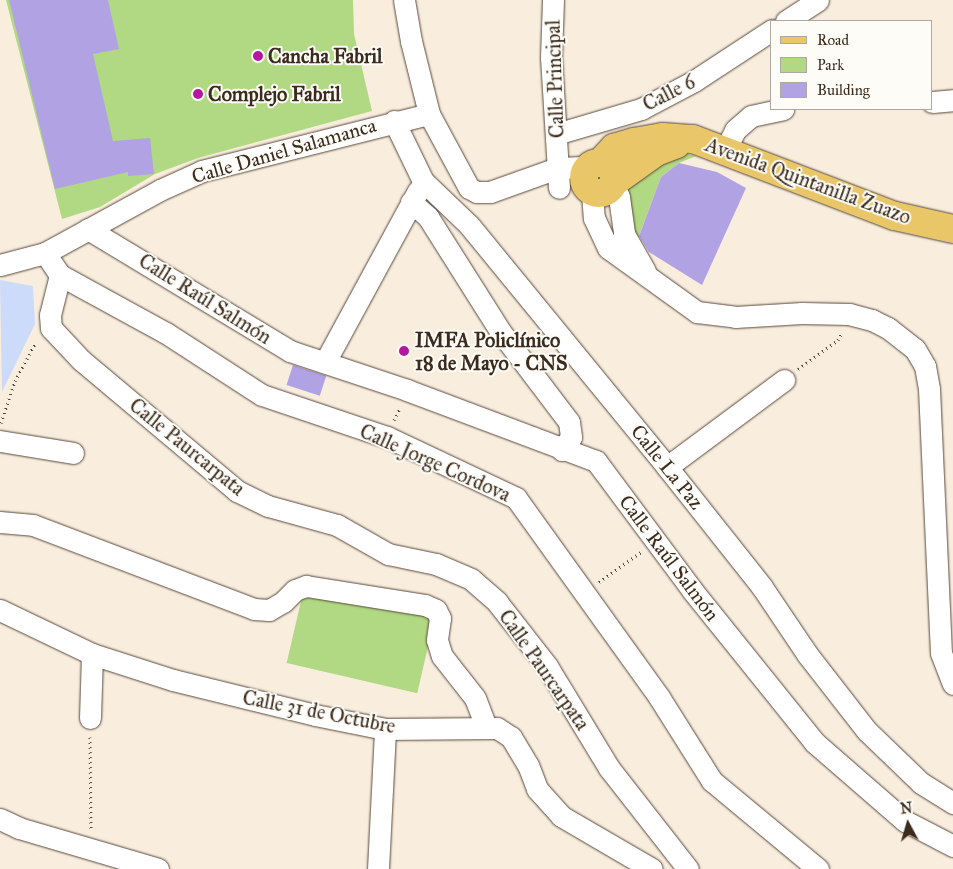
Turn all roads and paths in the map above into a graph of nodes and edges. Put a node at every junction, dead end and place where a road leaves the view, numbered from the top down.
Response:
1 (404, 0) edge
2 (553, 0) edge
3 (818, 0) edge
4 (788, 20) edge
5 (770, 31) edge
6 (953, 100) edge
7 (933, 102) edge
8 (778, 110) edge
9 (430, 114) junction
10 (394, 121) junction
11 (556, 134) junction
12 (725, 150) junction
13 (558, 171) junction
14 (600, 180) junction
15 (424, 181) junction
16 (411, 202) junction
17 (88, 229) junction
18 (953, 229) edge
19 (45, 253) junction
20 (0, 266) edge
21 (60, 275) junction
22 (848, 314) junction
23 (50, 315) junction
24 (325, 362) junction
25 (784, 380) joint
26 (407, 390) junction
27 (0, 426) edge
28 (387, 437) junction
29 (0, 441) edge
30 (562, 450) junction
31 (73, 453) dead end
32 (667, 467) junction
33 (0, 522) edge
34 (656, 541) junction
35 (584, 593) junction
36 (0, 610) edge
37 (947, 651) edge
38 (92, 654) junction
39 (953, 684) edge
40 (90, 718) joint
41 (486, 727) junction
42 (385, 729) junction
43 (953, 803) edge
44 (0, 819) edge
45 (953, 846) edge
46 (92, 848) junction
47 (158, 869) edge
48 (378, 869) edge
49 (652, 869) edge
50 (688, 869) edge
51 (818, 869) edge

1 - 9 street
2 - 11 street, Calle Principal
3 - 4 street
5 - 11 street, Calle 6
6 - 7 street
8 - 12 street
9 - 10 street, Calle Daniel Salamanca
9 - 13 street
10 - 15 street, Calle La Paz
10 - 17 street, Calle Daniel Salamanca
11 - 13 street, Calle Principal
12 - 14 main road, Avenida Quintanilla Zuazo
12 - 18 main road, Avenida Quintanilla Zuazo
13 - 14 street
14 - 22 street
15 - 16 street
15 - 32 street, Calle La Paz
16 - 24 street
16 - 30 street
17 - 19 street, Calle Daniel Salamanca
17 - 24 street, Calle Raúl Salmón
19 - 20 street, Calle Daniel Salamanca
19 - 21 street
21 - 23 street
21 - 28 street, Calle Jorge Cordova
22 - 25 path
22 - 37 street
23 - 27 path
23 - 50 street, Calle Paurcarpata
24 - 26 street, Calle Raúl Salmón
25 - 32 street
26 - 28 path
26 - 30 street, Calle Raúl Salmón
28 - 35 street, Calle Jorge Cordova
29 - 31 street
30 - 34 street, Calle Raúl Salmón
32 - 43 street, Calle La Paz
33 - 41 street
34 - 35 path
34 - 45 street, Calle Raúl Salmón
35 - 51 street, Calle Jorge Cordova
36 - 38 street, Calle 31 de Octubre
37 - 39 street
38 - 40 street
38 - 42 street, Calle 31 de Octubre
40 - 46 path
41 - 42 street, Calle 31 de Octubre
41 - 49 street, Calle 31 de Octubre
42 - 48 street
44 - 46 street
46 - 47 street

